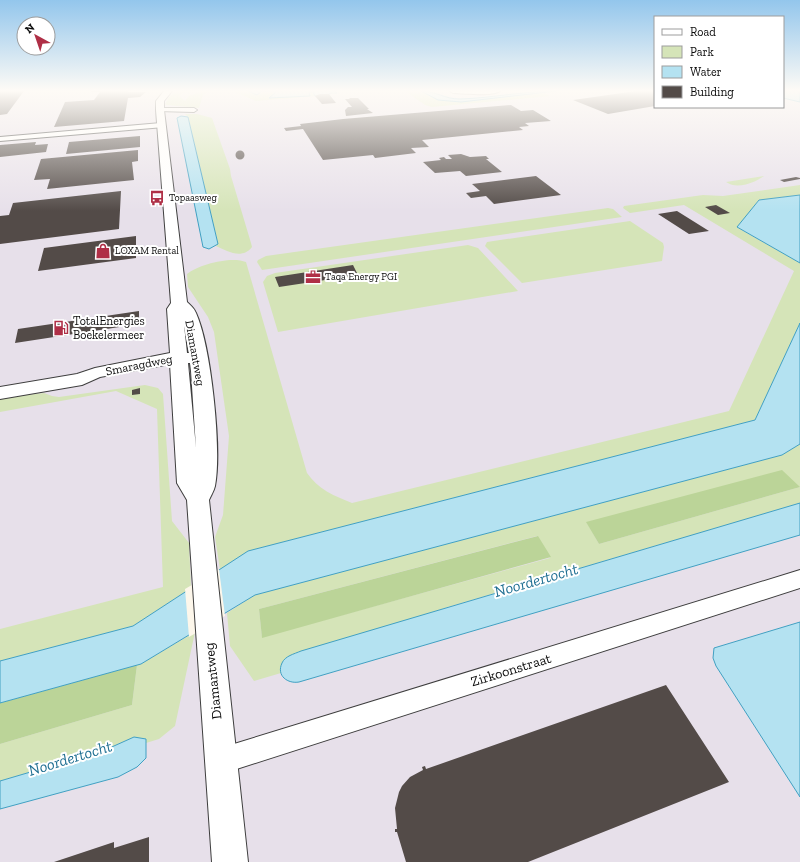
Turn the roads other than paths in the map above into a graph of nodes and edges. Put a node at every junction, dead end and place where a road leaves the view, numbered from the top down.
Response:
1 (89, 131) edge
2 (162, 131) edge
3 (0, 139) edge
4 (185, 362) junction
5 (0, 393) edge
6 (800, 578) edge
7 (221, 761) junction
8 (230, 862) edge

1 - 3 street
2 - 4 street, Diamantweg
4 - 5 street, Smaragdweg
4 - 7 street, Diamantweg
6 - 7 street, Zirkoonstraat
7 - 8 street, Diamantweg

